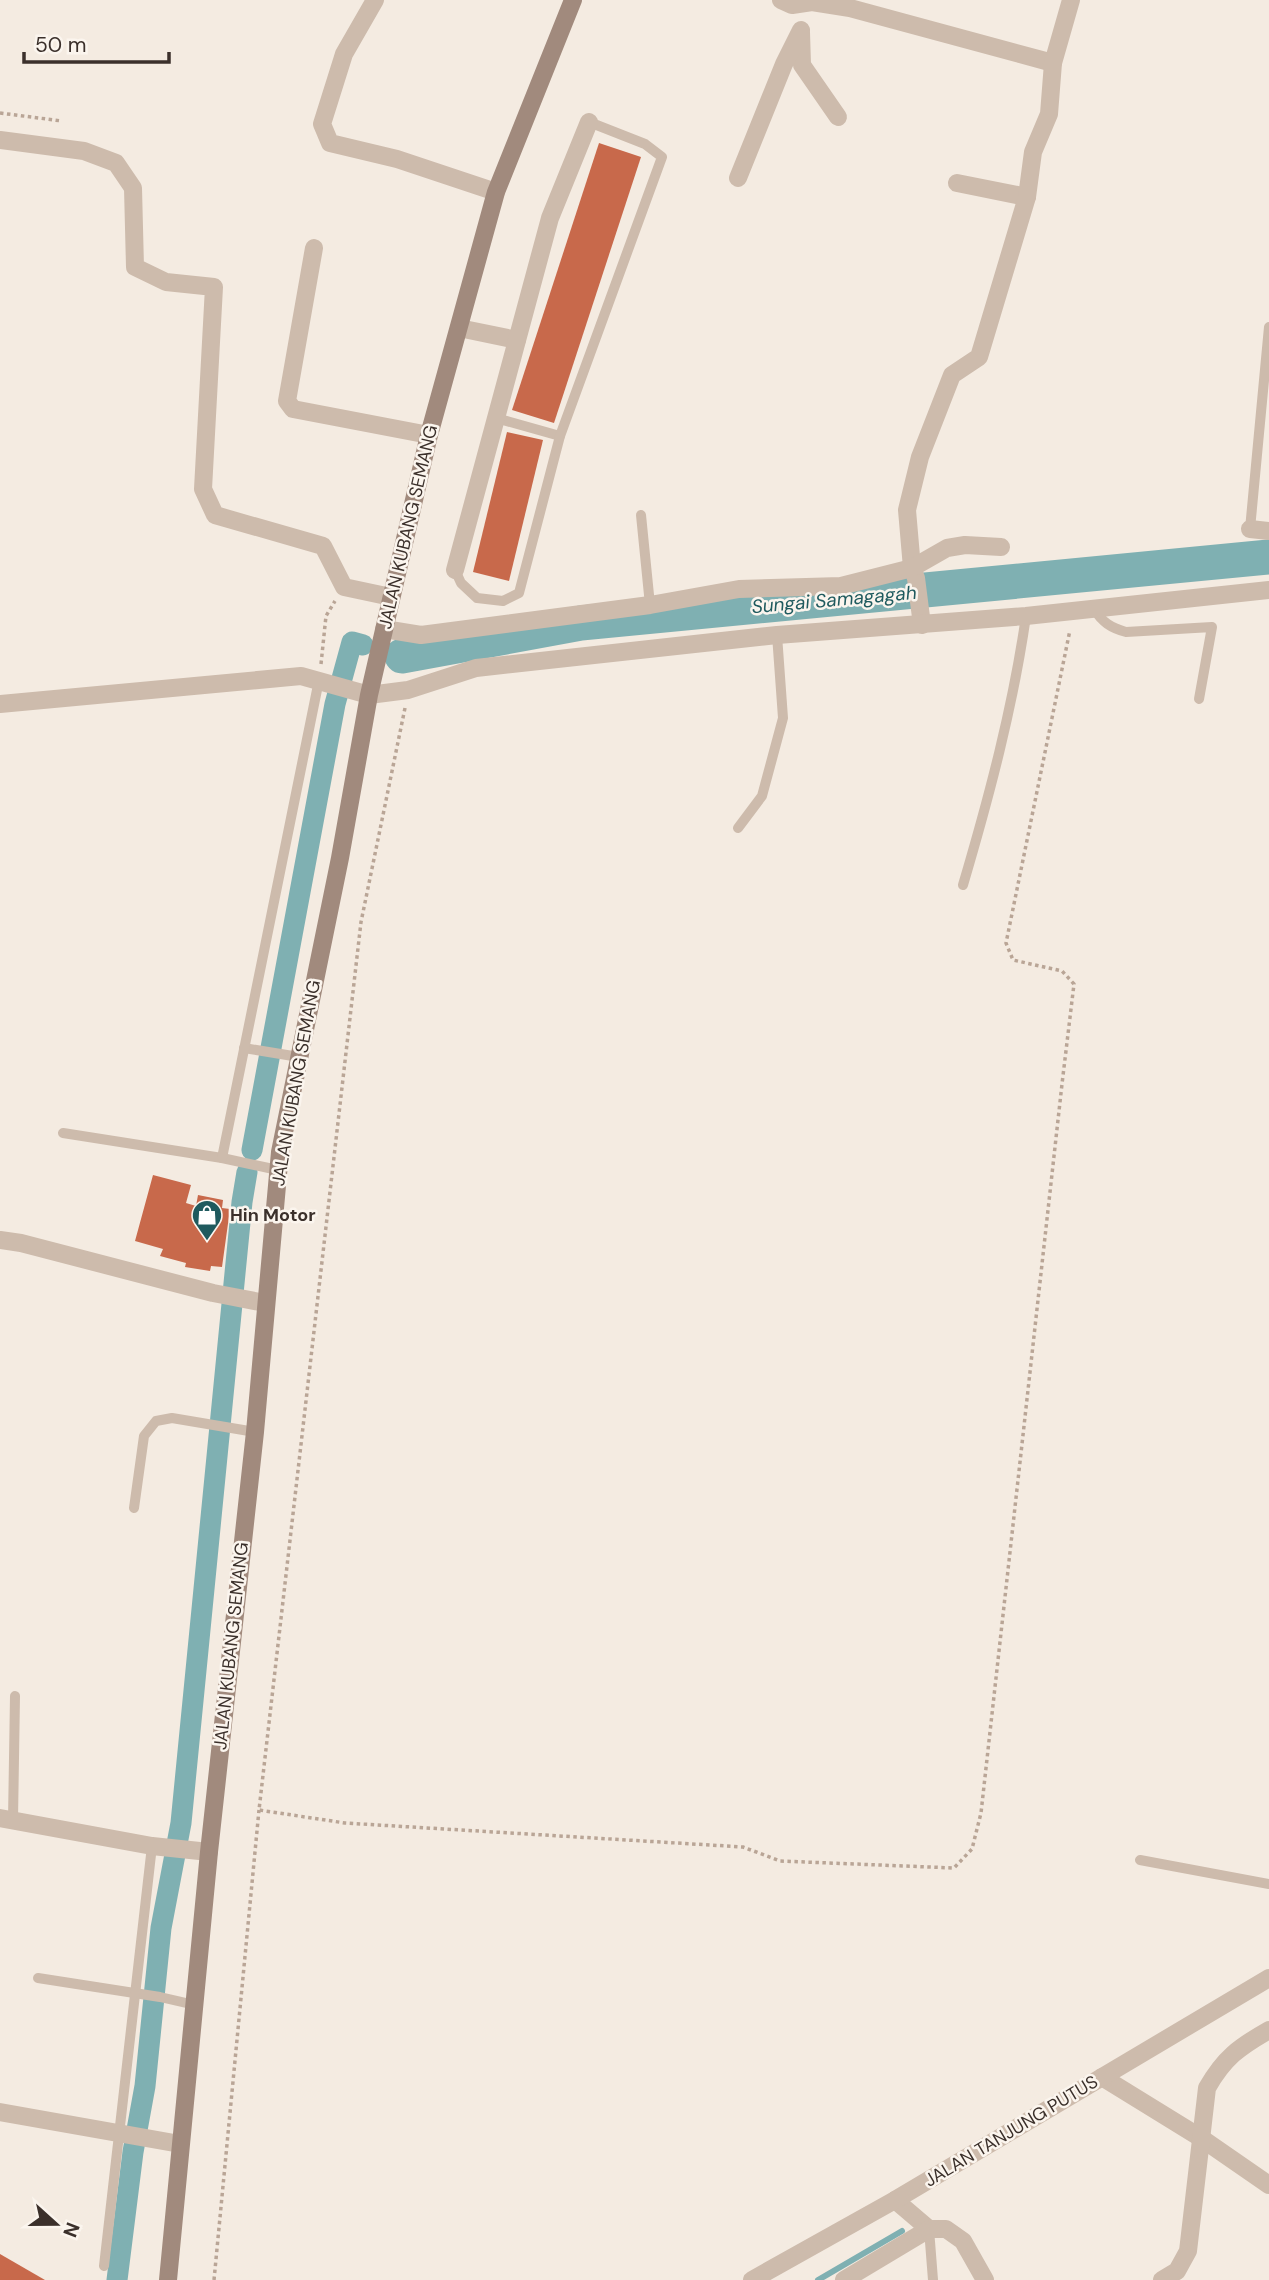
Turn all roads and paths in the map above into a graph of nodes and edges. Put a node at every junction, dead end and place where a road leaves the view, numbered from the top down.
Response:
1 (375, 0) edge
2 (573, 0) edge
3 (780, 0) edge
4 (1072, 0) edge
5 (812, 2) junction
6 (801, 30) junction
7 (1053, 63) junction
8 (0, 113) edge
9 (838, 117) dead end
10 (62, 121) dead end
11 (589, 122) joint
12 (0, 141) edge
13 (738, 178) dead end
14 (957, 183) dead end
15 (496, 192) junction
16 (1027, 197) junction
17 (314, 248) dead end
18 (1269, 327) edge
19 (458, 328) junction
20 (517, 340) junction
21 (496, 418) junction
22 (429, 435) junction
23 (560, 436) junction
24 (641, 515) dead end
25 (1250, 530) joint
26 (1269, 531) edge
27 (1001, 547) dead end
28 (455, 570) joint
29 (914, 573) junction
30 (344, 587) junction
31 (1269, 590) edge
32 (391, 597) junction
33 (650, 605) junction
34 (1094, 609) junction
35 (1074, 611) junction
36 (1026, 616) junction
37 (921, 619) junction
38 (384, 629) junction
39 (778, 635) junction
40 (327, 682) junction
41 (408, 690) junction
42 (362, 693) junction
43 (1199, 699) dead end
44 (0, 704) edge
45 (738, 828) dead end
46 (963, 885) dead end
47 (244, 1048) junction
48 (299, 1057) junction
49 (63, 1133) dead end
50 (222, 1158) junction
51 (278, 1170) junction
52 (0, 1240) edge
53 (265, 1303) junction
54 (255, 1432) junction
55 (134, 1508) dead end
56 (15, 1696) dead end
57 (260, 1810) junction
58 (7, 1819) edge
59 (165, 1847) junction
60 (209, 1852) junction
61 (1140, 1860) dead end
62 (1269, 1884) edge
63 (1269, 1978) edge
64 (38, 1979) dead end
65 (140, 1994) junction
66 (195, 2005) junction
67 (1269, 2030) edge
68 (1102, 2077) junction
69 (0, 2112) edge
70 (132, 2135) junction
71 (1200, 2137) junction
72 (180, 2144) junction
73 (1269, 2185) edge
74 (895, 2200) junction
75 (929, 2229) junction
76 (104, 2266) dead end
77 (168, 2280) edge
78 (214, 2280) edge
79 (752, 2280) edge
80 (844, 2280) edge
81 (933, 2280) edge
82 (985, 2280) edge
83 (1162, 2280) edge

1 - 15 street
2 - 15 main road, JALAN KUBANG SEMANG
3 - 5 street
4 - 7 street
5 - 6 street
5 - 7 street
6 - 9 street
6 - 13 street
7 - 16 street
8 - 10 path
11 - 20 street
11 - 23 lane
12 - 30 street
14 - 16 street
15 - 19 main road, JALAN KUBANG SEMANG
16 - 29 street
17 - 22 street
18 - 25 lane
19 - 20 street
19 - 22 main road, JALAN KUBANG SEMANG
20 - 21 street
21 - 23 lane
21 - 28 street
22 - 32 main road, JALAN KUBANG SEMANG
23 - 28 lane
24 - 33 lane
25 - 26 street
27 - 29 street
29 - 33 street
29 - 37 street
30 - 32 street
30 - 40 path
31 - 34 street
32 - 38 main road, JALAN KUBANG SEMANG
33 - 38 street
34 - 35 street
34 - 43 lane
35 - 36 street
35 - 57 path
36 - 37 street
36 - 46 lane
37 - 39 street
38 - 42 main road, JALAN KUBANG SEMANG
39 - 41 street
39 - 45 lane
40 - 42 street
40 - 44 street
40 - 47 lane
41 - 42 street
41 - 57 path
42 - 48 main road, JALAN KUBANG SEMANG
47 - 48 lane
47 - 50 lane
48 - 51 main road, JALAN KUBANG SEMANG
49 - 50 lane
50 - 51 lane
51 - 53 main road, JALAN KUBANG SEMANG
52 - 53 street
53 - 54 main road, JALAN KUBANG SEMANG
54 - 55 lane
54 - 60 main road, JALAN KUBANG SEMANG
56 - 58 lane
57 - 78 path
58 - 59 street
59 - 60 street
59 - 65 lane
60 - 66 main road, JALAN KUBANG SEMANG
61 - 62 lane
63 - 68 street, JALAN TANJUNG PUTUS
64 - 65 lane
65 - 66 lane
65 - 70 lane
66 - 72 main road, JALAN KUBANG SEMANG
67 - 71 street
68 - 71 street
68 - 74 street, JALAN TANJUNG PUTUS
69 - 70 street
70 - 72 street
70 - 76 lane
71 - 73 street
71 - 83 street
72 - 77 main road, JALAN KUBANG SEMANG
74 - 75 street
74 - 79 street, JALAN TANJUNG PUTUS
75 - 80 street
75 - 81 lane
75 - 82 street

